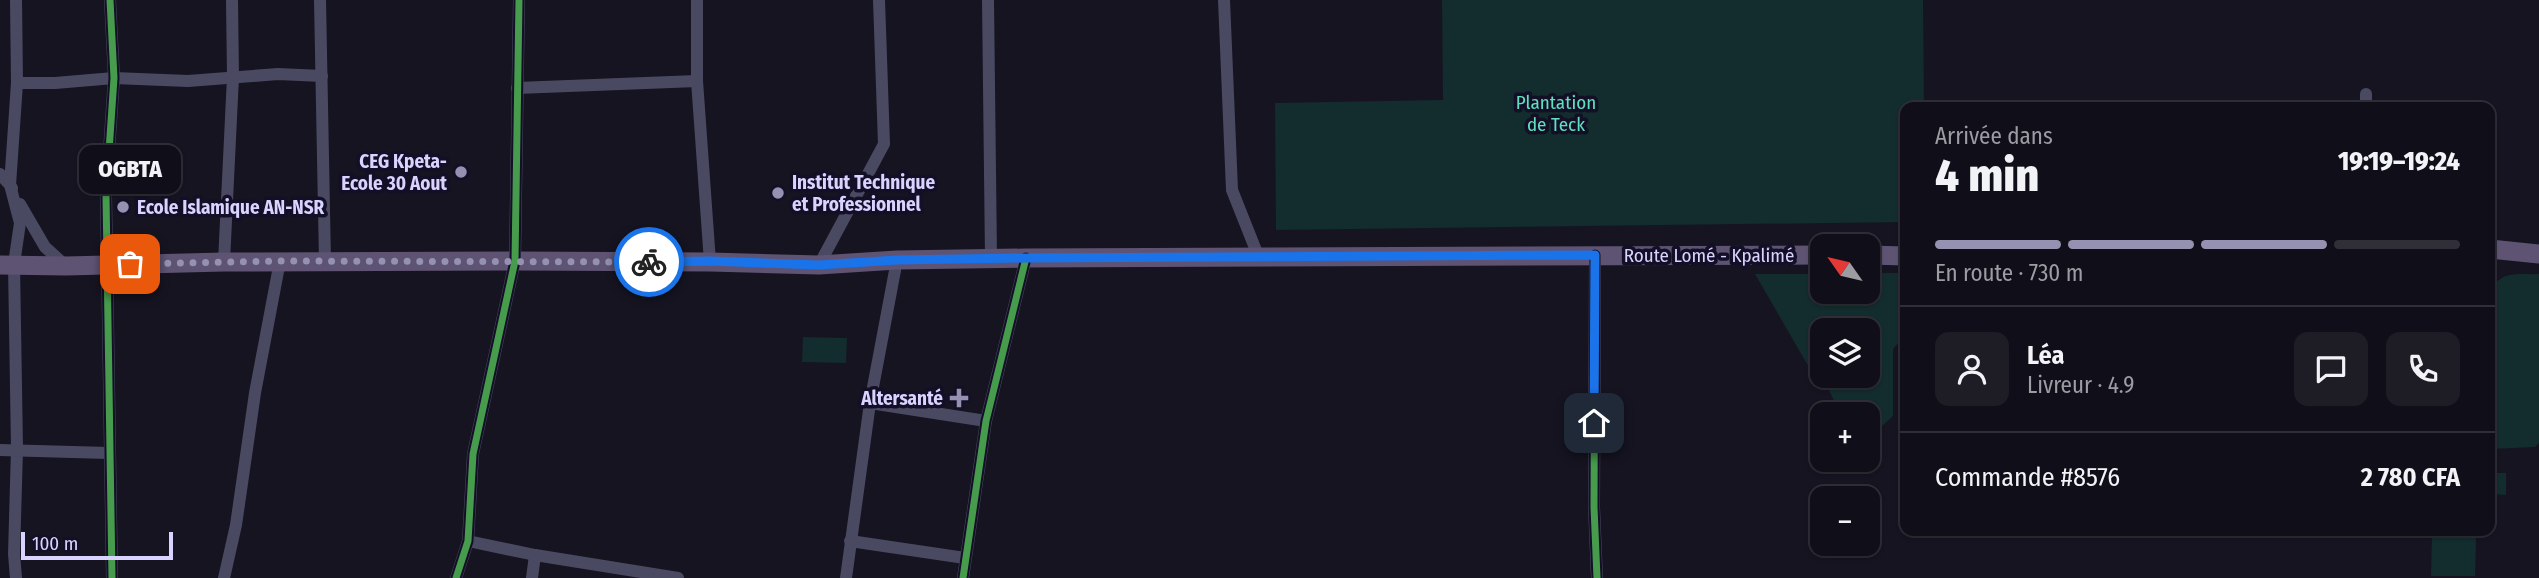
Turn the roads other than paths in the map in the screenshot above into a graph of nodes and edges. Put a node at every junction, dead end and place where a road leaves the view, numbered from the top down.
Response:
1 (16, 0) edge
2 (110, 0) edge
3 (232, 0) edge
4 (320, 0) edge
5 (519, 0) edge
6 (683, 0) edge
7 (698, 0) edge
8 (879, 0) edge
9 (988, 0) edge
10 (1224, 0) edge
11 (322, 76) junction
12 (233, 77) junction
13 (114, 78) junction
14 (697, 81) junction
15 (17, 83) junction
16 (517, 88) junction
17 (0, 174) edge
18 (10, 185) junction
19 (2495, 250) edge
20 (2539, 254) edge
21 (1595, 255) junction
22 (1810, 255) edge
23 (1880, 255) edge
24 (1900, 256) edge
25 (991, 258) junction
26 (1026, 258) junction
27 (1259, 258) junction
28 (897, 260) junction
29 (279, 261) junction
30 (515, 261) junction
31 (710, 261) junction
32 (224, 262) junction
33 (325, 262) junction
34 (7, 264) edge
35 (107, 265) junction
36 (819, 265) junction
37 (66, 266) junction
38 (870, 402) junction
39 (986, 421) junction
40 (17, 449) junction
41 (0, 450) edge
42 (109, 453) junction
43 (468, 541) junction
44 (850, 541) junction
45 (14, 554) junction
46 (0, 555) edge
47 (535, 555) junction
48 (965, 558) junction
49 (635, 575) edge
50 (16, 578) edge
51 (112, 578) edge
52 (224, 578) edge
53 (456, 578) edge
54 (532, 578) edge
55 (678, 578) edge
56 (846, 578) edge
57 (963, 578) edge
58 (1597, 578) edge

1 - 15 street
2 - 13 street
3 - 12 street
4 - 11 street
5 - 16 street
6 - 7 street
7 - 14 street
8 - 36 street
9 - 25 street
10 - 27 street
11 - 12 street
11 - 33 street
12 - 13 street
12 - 32 street
13 - 15 street
13 - 35 street
14 - 16 street
14 - 31 street
15 - 18 street
16 - 30 street
17 - 18 street
18 - 34 street
18 - 37 street
19 - 20 main road
21 - 22 main road, Route Lomé - Kpalimé
21 - 27 main road, Route Lomé - Kpalimé
21 - 58 street
23 - 24 main road
25 - 26 main road, Route Lomé - Kpalimé
25 - 28 main road, Route Lomé - Kpalimé
26 - 27 main road, Route Lomé - Kpalimé
26 - 39 street
28 - 36 main road, Route Lomé - Kpalimé
28 - 38 street
29 - 32 main road, Route Lomé - Kpalimé
29 - 33 main road, Route Lomé - Kpalimé
29 - 52 street
30 - 31 main road, Route Lomé - Kpalimé
30 - 33 main road, Route Lomé - Kpalimé
30 - 43 street
31 - 36 main road, Route Lomé - Kpalimé
32 - 35 main road, Route Lomé - Kpalimé
34 - 37 main road, Route Lomé - Kpalimé
34 - 40 street
35 - 37 main road, Route Lomé - Kpalimé
35 - 42 street
38 - 39 street
38 - 44 street
39 - 48 street
40 - 41 street
40 - 42 street
40 - 45 street
42 - 51 street
43 - 47 street
43 - 53 street
44 - 48 street
44 - 56 street
45 - 46 street
45 - 50 street
47 - 49 street
47 - 54 street
48 - 57 street
49 - 55 street

